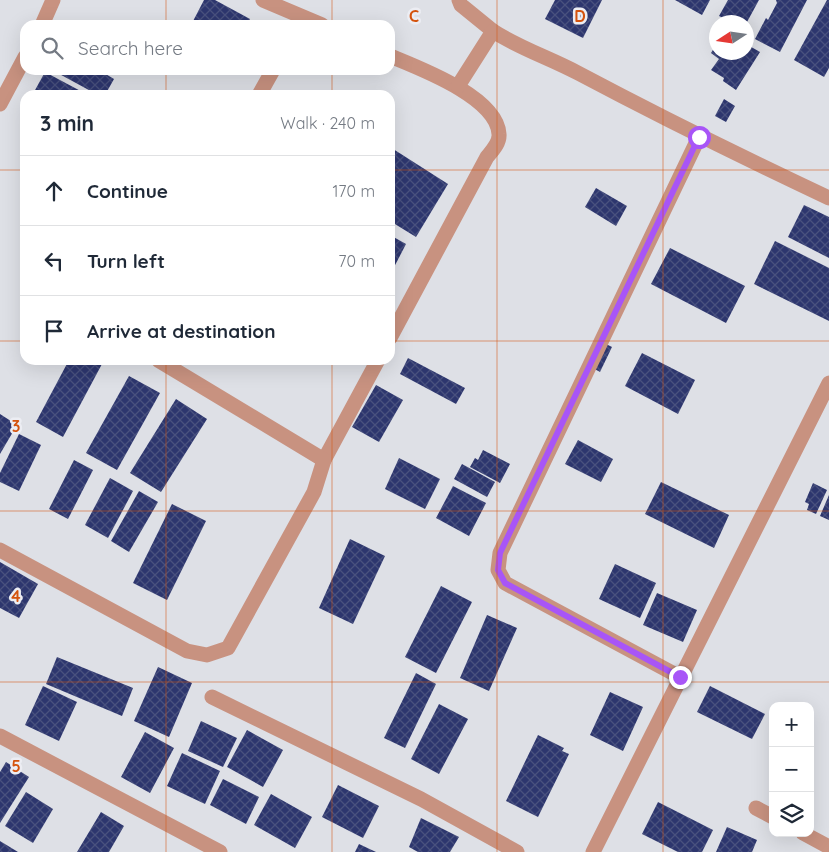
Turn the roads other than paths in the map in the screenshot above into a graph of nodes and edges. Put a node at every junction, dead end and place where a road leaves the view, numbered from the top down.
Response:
1 (52, 0) edge
2 (263, 0) edge
3 (459, 0) edge
4 (44, 20) edge
5 (298, 20) edge
6 (493, 31) junction
7 (395, 58) edge
8 (20, 66) edge
9 (270, 75) edge
10 (458, 86) junction
11 (262, 90) edge
12 (0, 104) edge
13 (699, 137) junction
14 (829, 198) edge
15 (395, 329) edge
16 (167, 365) edge
17 (375, 365) edge
18 (829, 383) edge
19 (324, 460) junction
20 (0, 550) edge
21 (680, 677) junction
22 (212, 697) dead end
23 (0, 736) edge
24 (756, 808) dead end
25 (769, 815) edge
26 (810, 837) edge
27 (829, 847) edge
28 (220, 852) edge
29 (517, 852) edge
30 (593, 852) edge

1 - 4 street
2 - 5 street
3 - 6 street
6 - 10 street
6 - 13 street
7 - 10 street
8 - 12 street
9 - 11 street
10 - 15 street
13 - 14 street
13 - 21 street
16 - 19 street
17 - 19 street
18 - 21 street
19 - 20 street
21 - 30 street
22 - 29 street
23 - 28 street
24 - 25 street
26 - 27 street

